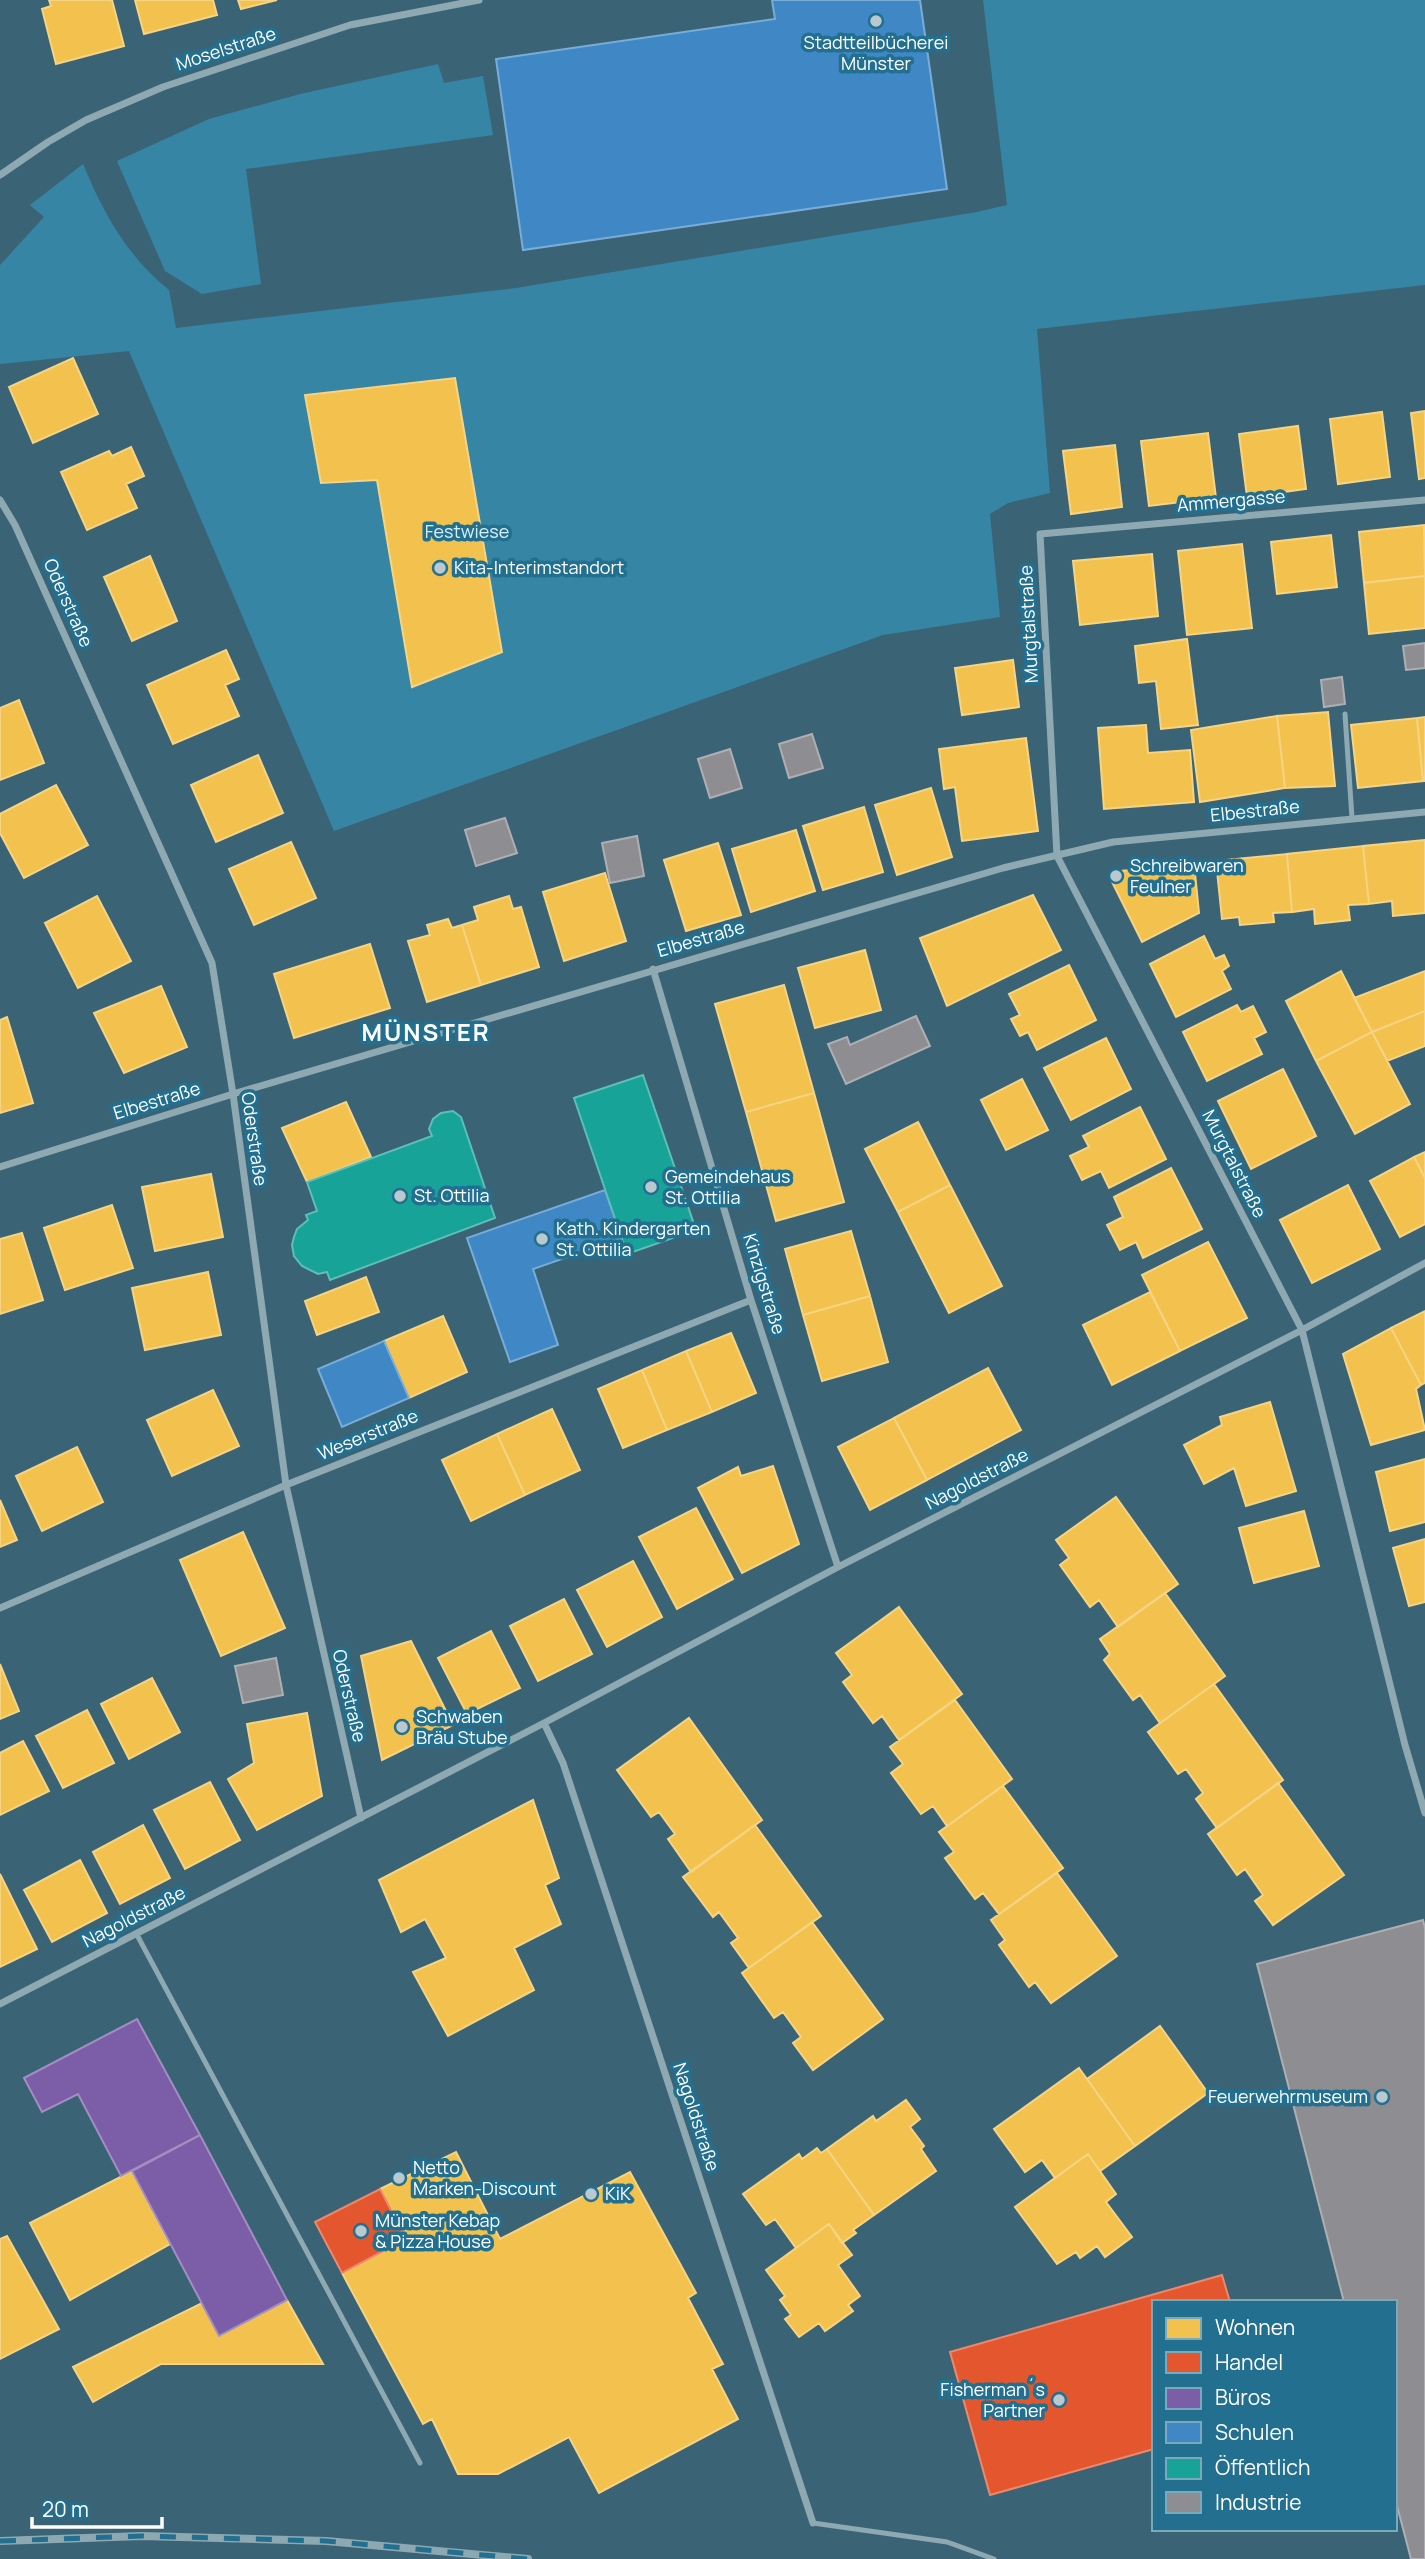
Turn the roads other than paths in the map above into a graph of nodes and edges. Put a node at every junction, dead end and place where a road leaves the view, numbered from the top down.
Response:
1 (479, 0) edge
2 (0, 175) edge
3 (0, 500) edge
4 (1425, 500) edge
5 (1040, 534) joint
6 (1345, 714) dead end
7 (1425, 812) edge
8 (1352, 818) junction
9 (1057, 856) junction
10 (653, 969) junction
11 (233, 1094) junction
12 (0, 1167) edge
13 (1425, 1263) edge
14 (751, 1300) junction
15 (1302, 1330) junction
16 (286, 1485) junction
17 (838, 1567) junction
18 (0, 1608) edge
19 (544, 1723) junction
20 (1425, 1813) edge
21 (361, 1818) junction
22 (136, 1933) junction
23 (0, 2004) edge
24 (420, 2463) dead end
25 (813, 2523) joint
26 (994, 2559) edge

1 - 2 street, Moselstraße
3 - 11 street, Oderstraße
4 - 5 street, Ammergasse
5 - 9 street, Murgtalstraße
6 - 8 lane
7 - 8 street, Elbestraße
8 - 9 street, Elbestraße
9 - 10 street, Elbestraße
9 - 15 street, Murgtalstraße
10 - 11 street, Elbestraße
10 - 14 street, Kinzigstraße
11 - 12 street, Elbestraße
11 - 16 street, Oderstraße
13 - 15 street, Nagoldstraße
14 - 16 street, Weserstraße
14 - 17 street, Kinzigstraße
15 - 17 street, Nagoldstraße
15 - 20 street, Murgtalstraße
16 - 18 street, Weserstraße
16 - 21 street, Oderstraße
17 - 19 street, Nagoldstraße
19 - 21 street, Nagoldstraße
19 - 25 street, Nagoldstraße
21 - 22 street, Nagoldstraße
22 - 23 street, Nagoldstraße
22 - 24 lane
25 - 26 lane

